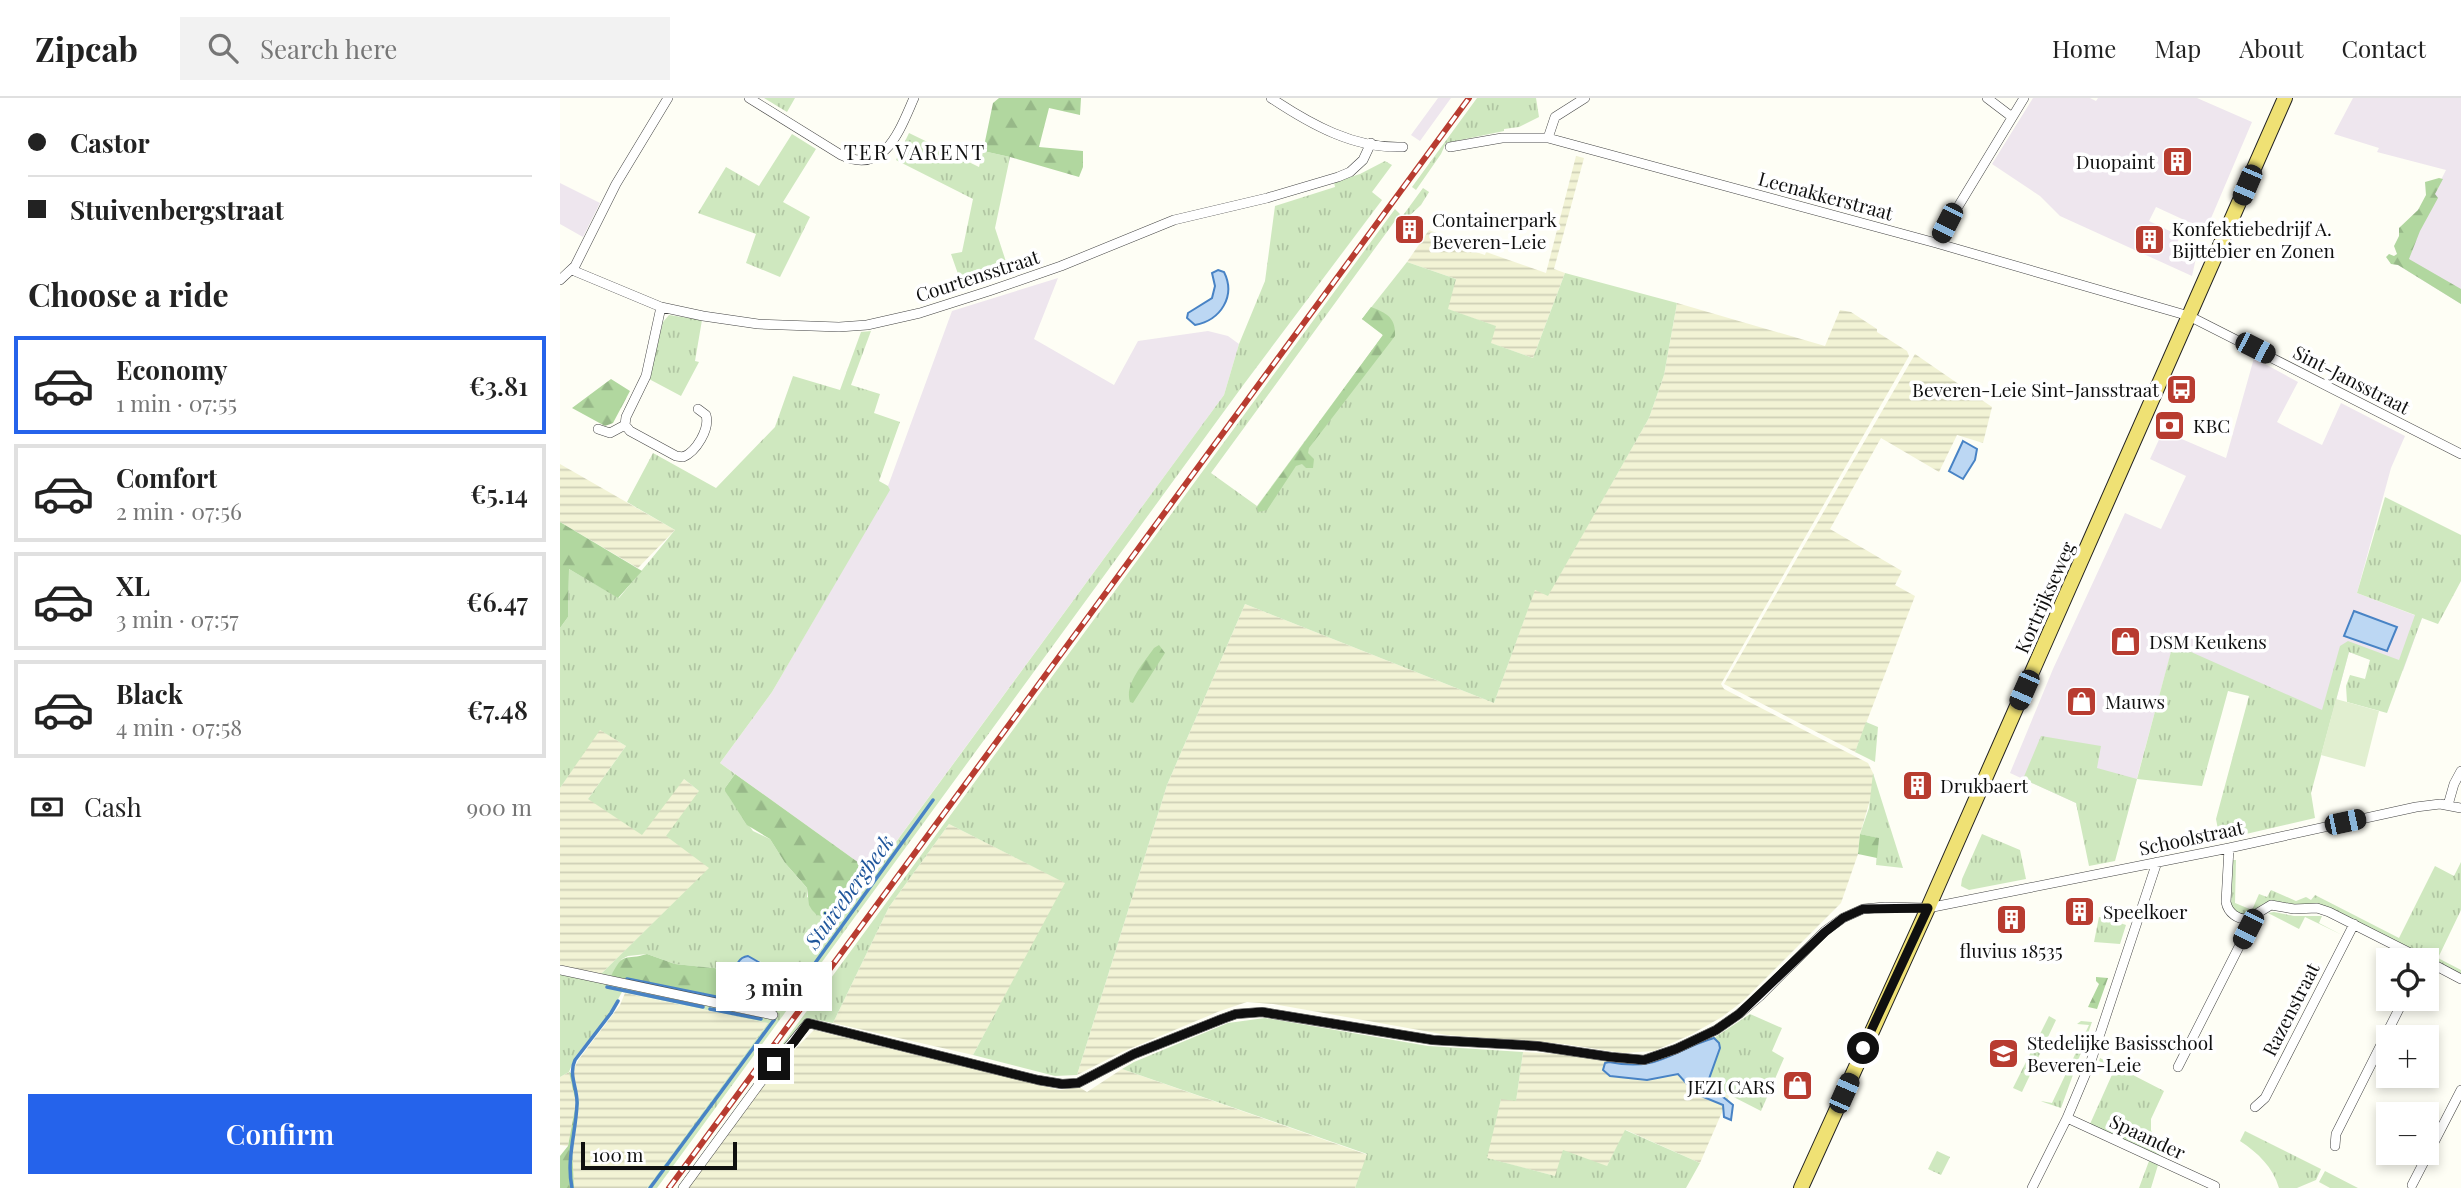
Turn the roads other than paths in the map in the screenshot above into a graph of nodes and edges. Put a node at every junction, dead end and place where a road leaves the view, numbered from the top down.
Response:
1 (668, 98) edge
2 (749, 98) edge
3 (914, 98) edge
4 (1271, 98) edge
5 (1585, 98) edge
6 (1987, 98) edge
7 (2024, 98) edge
8 (2285, 98) edge
9 (2012, 117) junction
10 (1548, 138) junction
11 (1371, 143) junction
12 (1403, 147) dead end
13 (1450, 147) dead end
14 (1936, 243) junction
15 (572, 270) junction
16 (560, 280) edge
17 (661, 307) junction
18 (2189, 316) junction
19 (698, 409) dead end
20 (625, 425) junction
21 (598, 429) dead end
22 (2461, 454) edge
23 (2461, 771) edge
24 (2448, 805) junction
25 (2461, 808) edge
26 (2229, 848) junction
27 (2157, 862) junction
28 (1928, 908) junction
29 (2248, 919) junction
30 (2354, 924) junction
31 (2400, 948) edge
32 (2439, 968) edge
33 (560, 970) edge
34 (2461, 979) edge
35 (2398, 1011) edge
36 (772, 1015) dead end
37 (2178, 1067) dead end
38 (2461, 1090) edge
39 (2255, 1107) dead end
40 (2067, 1118) junction
41 (2335, 1146) dead end
42 (2412, 1185) dead end
43 (2215, 1186) dead end
44 (683, 1188) edge
45 (1801, 1188) edge
46 (2032, 1188) edge

1 - 15 street
2 - 3 street
4 - 11 street
5 - 10 street
6 - 9 street
7 - 9 street
8 - 18 main road, Kortrijkseweg
9 - 14 street
10 - 13 street, Leenakkerstraat
10 - 14 street, Leenakkerstraat
11 - 12 street
11 - 17 street, Courtensstraat
14 - 18 street, Leenakkerstraat
15 - 16 street
15 - 17 street, Courtensstraat
17 - 20 street
18 - 22 street, Sint-Jansstraat
18 - 28 main road, Kortrijkseweg
19 - 20 street
20 - 21 street
23 - 24 street
24 - 25 street, Schoolstraat
24 - 26 street, Schoolstraat
26 - 27 street, Schoolstraat
26 - 29 street
27 - 28 street, Schoolstraat
27 - 40 street
28 - 44 street, Schoolstraat
28 - 45 main road, Kortrijkseweg
29 - 30 street
29 - 37 street
30 - 31 street
30 - 39 street, Razenstraat
32 - 34 street
33 - 36 street
35 - 41 street
38 - 42 street
40 - 43 street, Spaander
40 - 46 street

